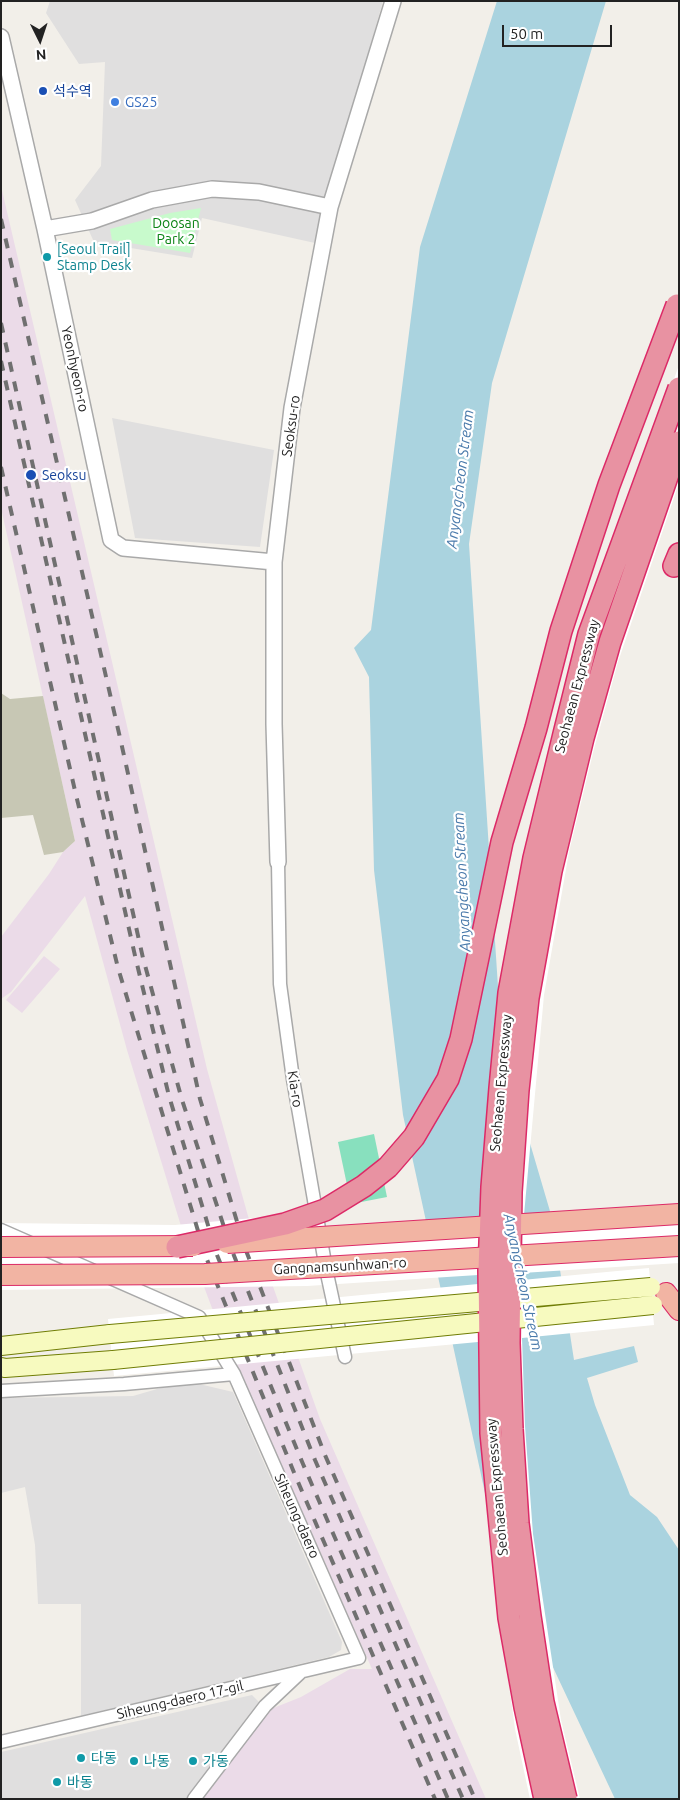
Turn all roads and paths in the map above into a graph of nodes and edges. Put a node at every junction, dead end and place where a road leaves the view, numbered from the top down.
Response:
1 (393, 1) edge
2 (1, 36) edge
3 (330, 207) junction
4 (46, 230) junction
5 (678, 303) edge
6 (679, 388) edge
7 (679, 442) edge
8 (274, 562) junction
9 (278, 862) joint
10 (679, 1214) edge
11 (1, 1230) edge
12 (177, 1246) junction
13 (679, 1246) edge
14 (1, 1247) edge
15 (1, 1275) edge
16 (662, 1294) edge
17 (679, 1310) edge
18 (1, 1346) edge
19 (345, 1357) dead end
20 (1, 1367) edge
21 (234, 1374) junction
22 (1, 1391) edge
23 (359, 1658) joint
24 (301, 1672) junction
25 (1, 1742) edge
26 (194, 1799) edge
27 (545, 1799) edge
28 (566, 1799) edge

1 - 3 street, Seoksu-ro
2 - 4 street, Yeonhyeon-ro
3 - 4 street
3 - 8 street, Seoksu-ro
4 - 8 street, Yeonhyeon-ro
5 - 12 highway, bridge
6 - 27 highway, Seohaean Expressway, bridge
7 - 28 highway, Seohaean Expressway, bridge
8 - 9 street, Seoksu-ro
9 - 19 street, Kia-ro
10 - 12 highway, bridge
11 - 21 street, Siheung-daero
12 - 14 highway, bridge
13 - 15 highway, Gangnamsunhwan-ro, bridge
16 - 17 highway
16 - 18 main road, bridge
16 - 20 main road, bridge
21 - 22 street
21 - 23 street, Siheung-daero
23 - 24 street, Siheung-daero 17-gil
24 - 25 street, Siheung-daero 17-gil
24 - 26 street

